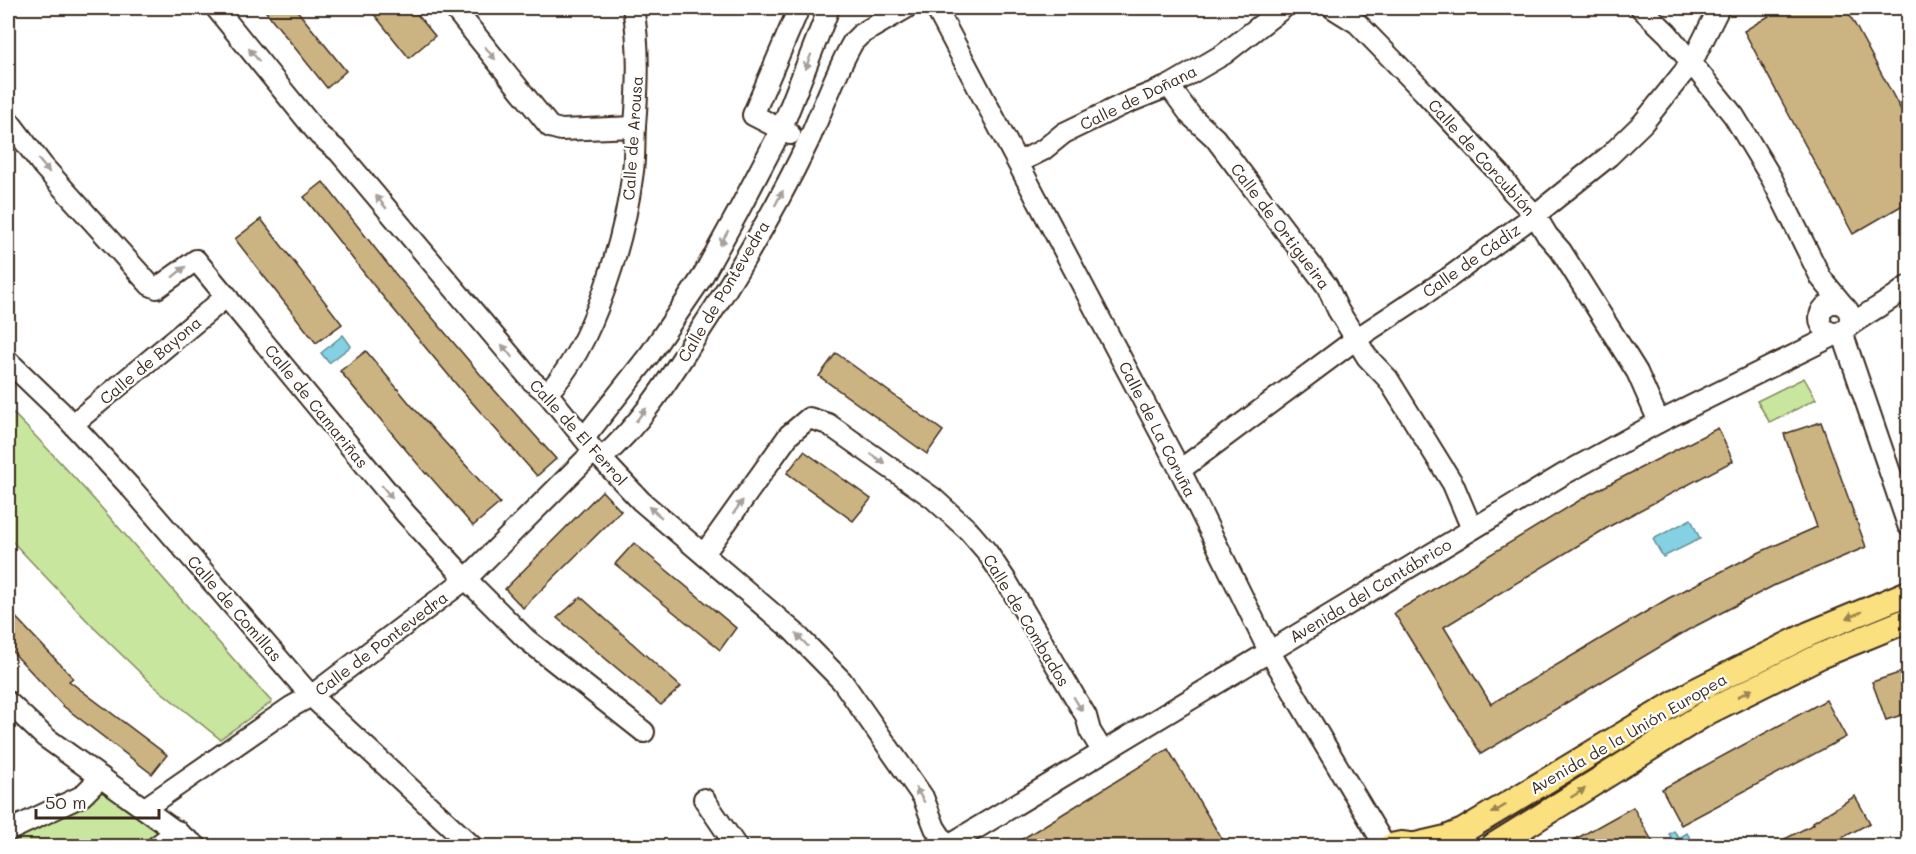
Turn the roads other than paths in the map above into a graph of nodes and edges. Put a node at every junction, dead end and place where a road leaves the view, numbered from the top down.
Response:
1 (216, 8) edge
2 (454, 8) edge
3 (633, 8) edge
4 (799, 8) edge
5 (829, 8) edge
6 (906, 8) edge
7 (936, 8) edge
8 (1283, 8) edge
9 (1333, 8) edge
10 (1641, 8) edge
11 (1719, 8) edge
12 (1692, 62) junction
13 (1169, 86) junction
14 (8, 120) edge
15 (635, 127) junction
16 (781, 130) junction
17 (808, 142) junction
18 (1019, 162) junction
19 (1535, 215) junction
20 (1821, 278) junction
21 (1908, 285) edge
22 (227, 296) junction
23 (1821, 314) junction
24 (1843, 321) junction
25 (1356, 339) junction
26 (1803, 351) junction
27 (8, 361) edge
28 (547, 393) junction
29 (1659, 422) junction
30 (73, 424) junction
31 (598, 454) junction
32 (1180, 470) junction
33 (1908, 525) edge
34 (1473, 529) junction
35 (705, 554) junction
36 (466, 579) junction
37 (1908, 593) edge
38 (1908, 620) edge
39 (1269, 651) junction
40 (311, 696) junction
41 (8, 702) edge
42 (644, 732) dead end
43 (1103, 752) junction
44 (101, 777) junction
45 (704, 799) dead end
46 (145, 808) junction
47 (8, 831) edge
48 (177, 831) junction
49 (158, 846) edge
50 (196, 846) edge
51 (472, 846) edge
52 (736, 846) edge
53 (947, 846) edge
54 (1385, 846) edge
55 (1391, 846) edge
56 (1417, 846) edge
57 (1493, 846) edge

28 -> 1 street, Calle de El Ferrol
2 -> 15 street
3 - 15 street, Calle de Arousa
4 - 16 street
5 -> 16 street, Calle de Pontevedra
6 - 17 street, Calle de Pontevedra
7 - 18 street, Calle de La Coruña
8 - 13 street, Calle de Doñana
9 - 19 street, Calle de Corcubión
10 - 12 street
11 - 12 street, Calle de Cádiz
12 - 19 street, Calle de Cádiz
12 - 20 street
13 - 18 street, Calle de Doñana
13 - 25 street, Calle de Ortigueira
14 -> 22 street, Calle de Camariñas
15 - 28 street, Calle de Arousa
16 - 17 street
16 -> 31 street, Calle de Pontevedra
31 -> 17 street, Calle de Pontevedra
18 - 32 street, Calle de La Coruña
19 - 25 street, Calle de Cádiz
19 - 29 street, Calle de Corcubión
20 - 23 street
20 - 24 street
21 - 24 street, Avenida del Cantábrico
22 - 30 street, Calle de Bayona
22 -> 36 street, Calle de Camariñas
23 - 24 street
23 - 24 street
23 - 26 street
24 - 26 street, Avenida del Cantábrico
24 - 33 street
25 - 32 street, Calle de Cádiz
25 - 34 street, Calle de Ortigueira
26 - 29 street, Avenida del Cantábrico
27 - 30 street, Calle de Comillas
28 - 31 street, Calle de El Ferrol
29 - 34 street, Avenida del Cantábrico
30 - 40 street, Calle de Comillas
35 -> 31 street, Calle de El Ferrol
31 - 36 street, Calle de Pontevedra
32 - 39 street, Calle de La Coruña
34 - 39 street, Avenida del Cantábrico
35 -> 43 street, Calle de Combados
53 -> 35 street, Calle de El Ferrol
36 - 40 street, Calle de Pontevedra
36 - 42 street, Calle de Camariñas
37 -> 56 main road, Avenida de la Unión Europea
57 -> 38 main road, Avenida de la Unión Europea
39 - 43 street, Avenida del Cantábrico
39 - 54 street, Calle de La Coruña
40 - 46 street, Calle de Pontevedra
40 - 51 street, Calle de Comillas
41 - 44 street
43 - 53 street, Avenida del Cantábrico
44 - 46 street
44 - 47 street
45 - 52 street
46 - 48 street
48 - 49 street
48 - 50 street
55 - 56 main road, Avenida de la Unión Europea

